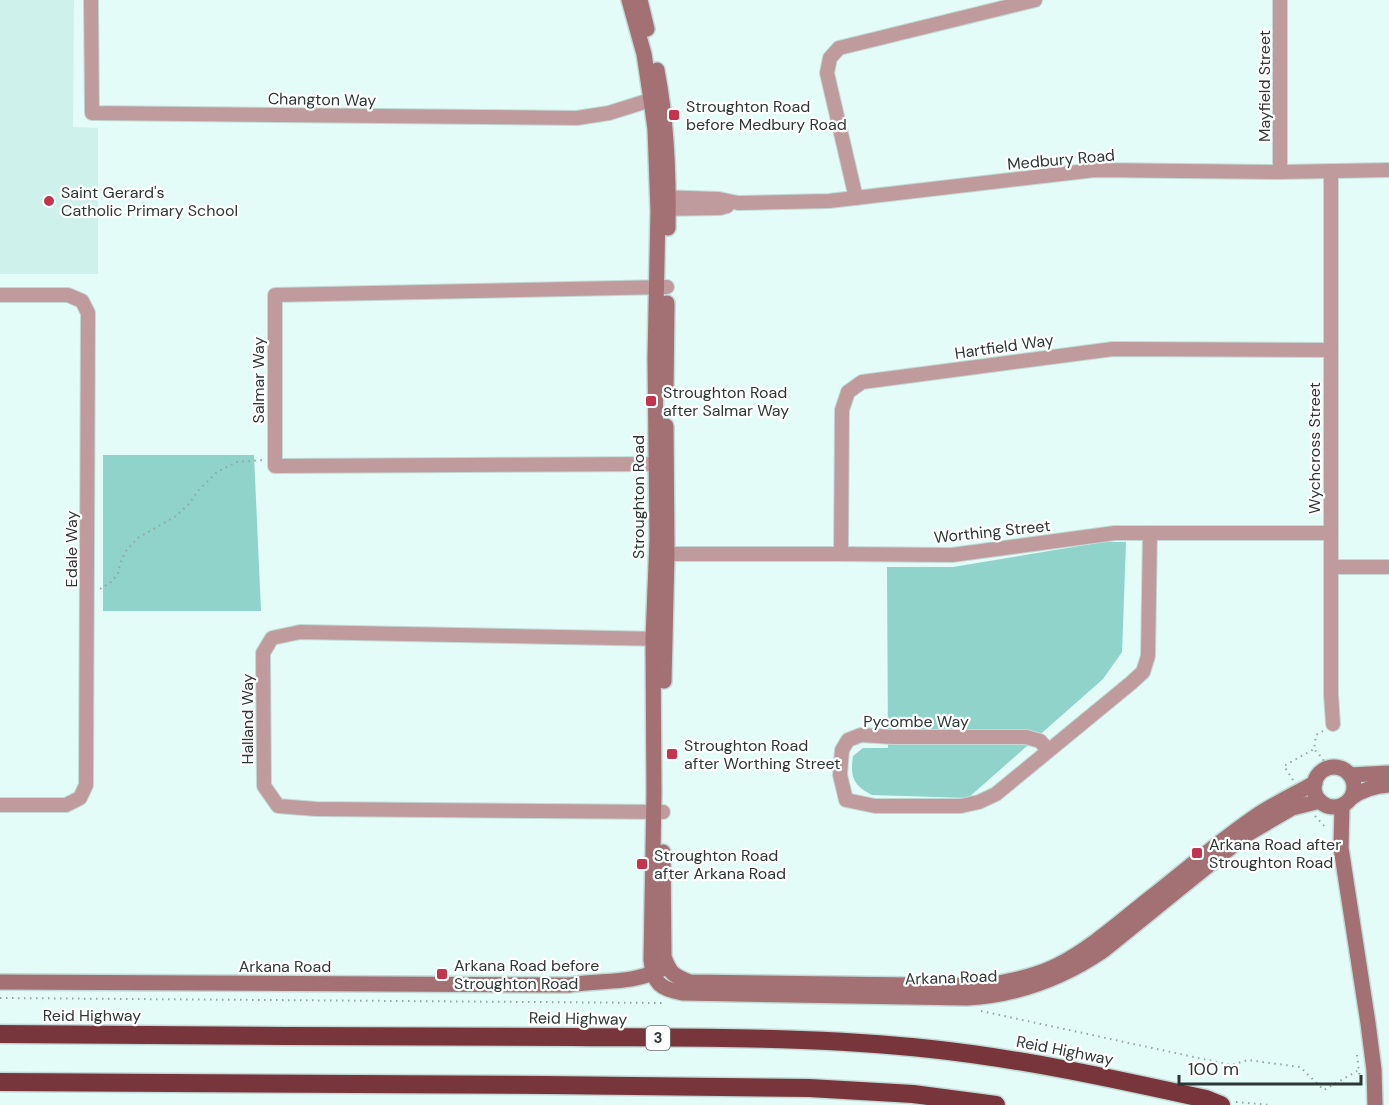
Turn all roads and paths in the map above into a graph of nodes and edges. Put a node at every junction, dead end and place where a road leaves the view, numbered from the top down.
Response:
1 (91, 0) edge
2 (629, 0) edge
3 (640, 0) edge
4 (1035, 0) edge
5 (1280, 0) edge
6 (657, 98) junction
7 (1389, 170) edge
8 (1280, 171) junction
9 (1331, 171) junction
10 (856, 198) junction
11 (663, 203) junction
12 (662, 287) junction
13 (0, 295) edge
14 (1331, 350) junction
15 (275, 459) junction
16 (661, 464) junction
17 (1150, 533) junction
18 (1331, 533) junction
19 (661, 554) junction
20 (841, 554) junction
21 (1332, 567) junction
22 (1389, 567) edge
23 (87, 589) junction
24 (659, 638) junction
25 (1333, 724) joint
26 (1314, 749) junction
27 (1048, 750) junction
28 (1326, 769) junction
29 (1389, 773) edge
30 (1350, 775) junction
31 (1389, 785) edge
32 (1313, 801) junction
33 (1347, 802) junction
34 (0, 805) edge
35 (658, 812) junction
36 (1328, 830) dead end
37 (1341, 848) junction
38 (669, 969) junction
39 (0, 982) edge
40 (663, 987) junction
41 (0, 998) edge
42 (973, 1009) dead end
43 (0, 1034) edge
44 (1357, 1049) dead end
45 (1359, 1070) junction
46 (0, 1082) edge
47 (1360, 1082) dead end
48 (1214, 1102) edge
49 (996, 1105) edge
50 (1270, 1105) edge
51 (1375, 1105) edge

1 - 6 street, Changton Way
2 - 6 street, Stroughton Road
3 - 6 street, Stroughton Road
4 - 10 street
5 - 8 street, Mayfield Street
6 - 11 street, Stroughton Road
7 - 9 street, Medbury Road
8 - 9 street, Medbury Road
8 - 10 street, Medbury Road
9 - 14 street, Wychcross Street
10 - 11 street, Medbury Road
11 - 12 street, Stroughton Road
12 - 15 street, Salmar Way
12 - 16 street, Stroughton Road
13 - 23 street, Edale Way
14 - 18 street, Wychcross Street
14 - 20 street, Hartfield Way
15 - 16 street
15 - 23 path
16 - 19 street, Stroughton Road
17 - 18 street, Worthing Street
17 - 20 street, Worthing Street
17 - 27 street, Pycombe Way
18 - 21 street, Wychcross Street
19 - 20 street, Worthing Street
19 - 24 street, Stroughton Road
21 - 22 street
21 - 25 street, Wychcross Street
23 - 34 street, Edale Way
24 - 35 street, Stroughton Road
24 - 35 street, Halland Way
25 - 26 path
26 - 28 path
26 - 32 path
27 - 27 street, Pycombe Way
28 - 30 street
28 - 32 street, Arkana Road
29 - 30 street
30 - 33 street
31 - 33 street
32 - 33 street
32 - 36 path
32 - 37 street
32 - 38 street, Arkana Road
32 - 40 street, Arkana Road
33 - 37 street
35 - 38 street, Stroughton Road
35 - 40 street, Stroughton Road
37 - 51 street
38 - 40 street, Arkana Road
39 - 40 street, Arkana Road
40 - 41 path
42 - 45 path
43 - 48 highway, Reid Highway / 3
44 - 45 path
45 - 47 path
46 - 49 highway
48 - 50 path

